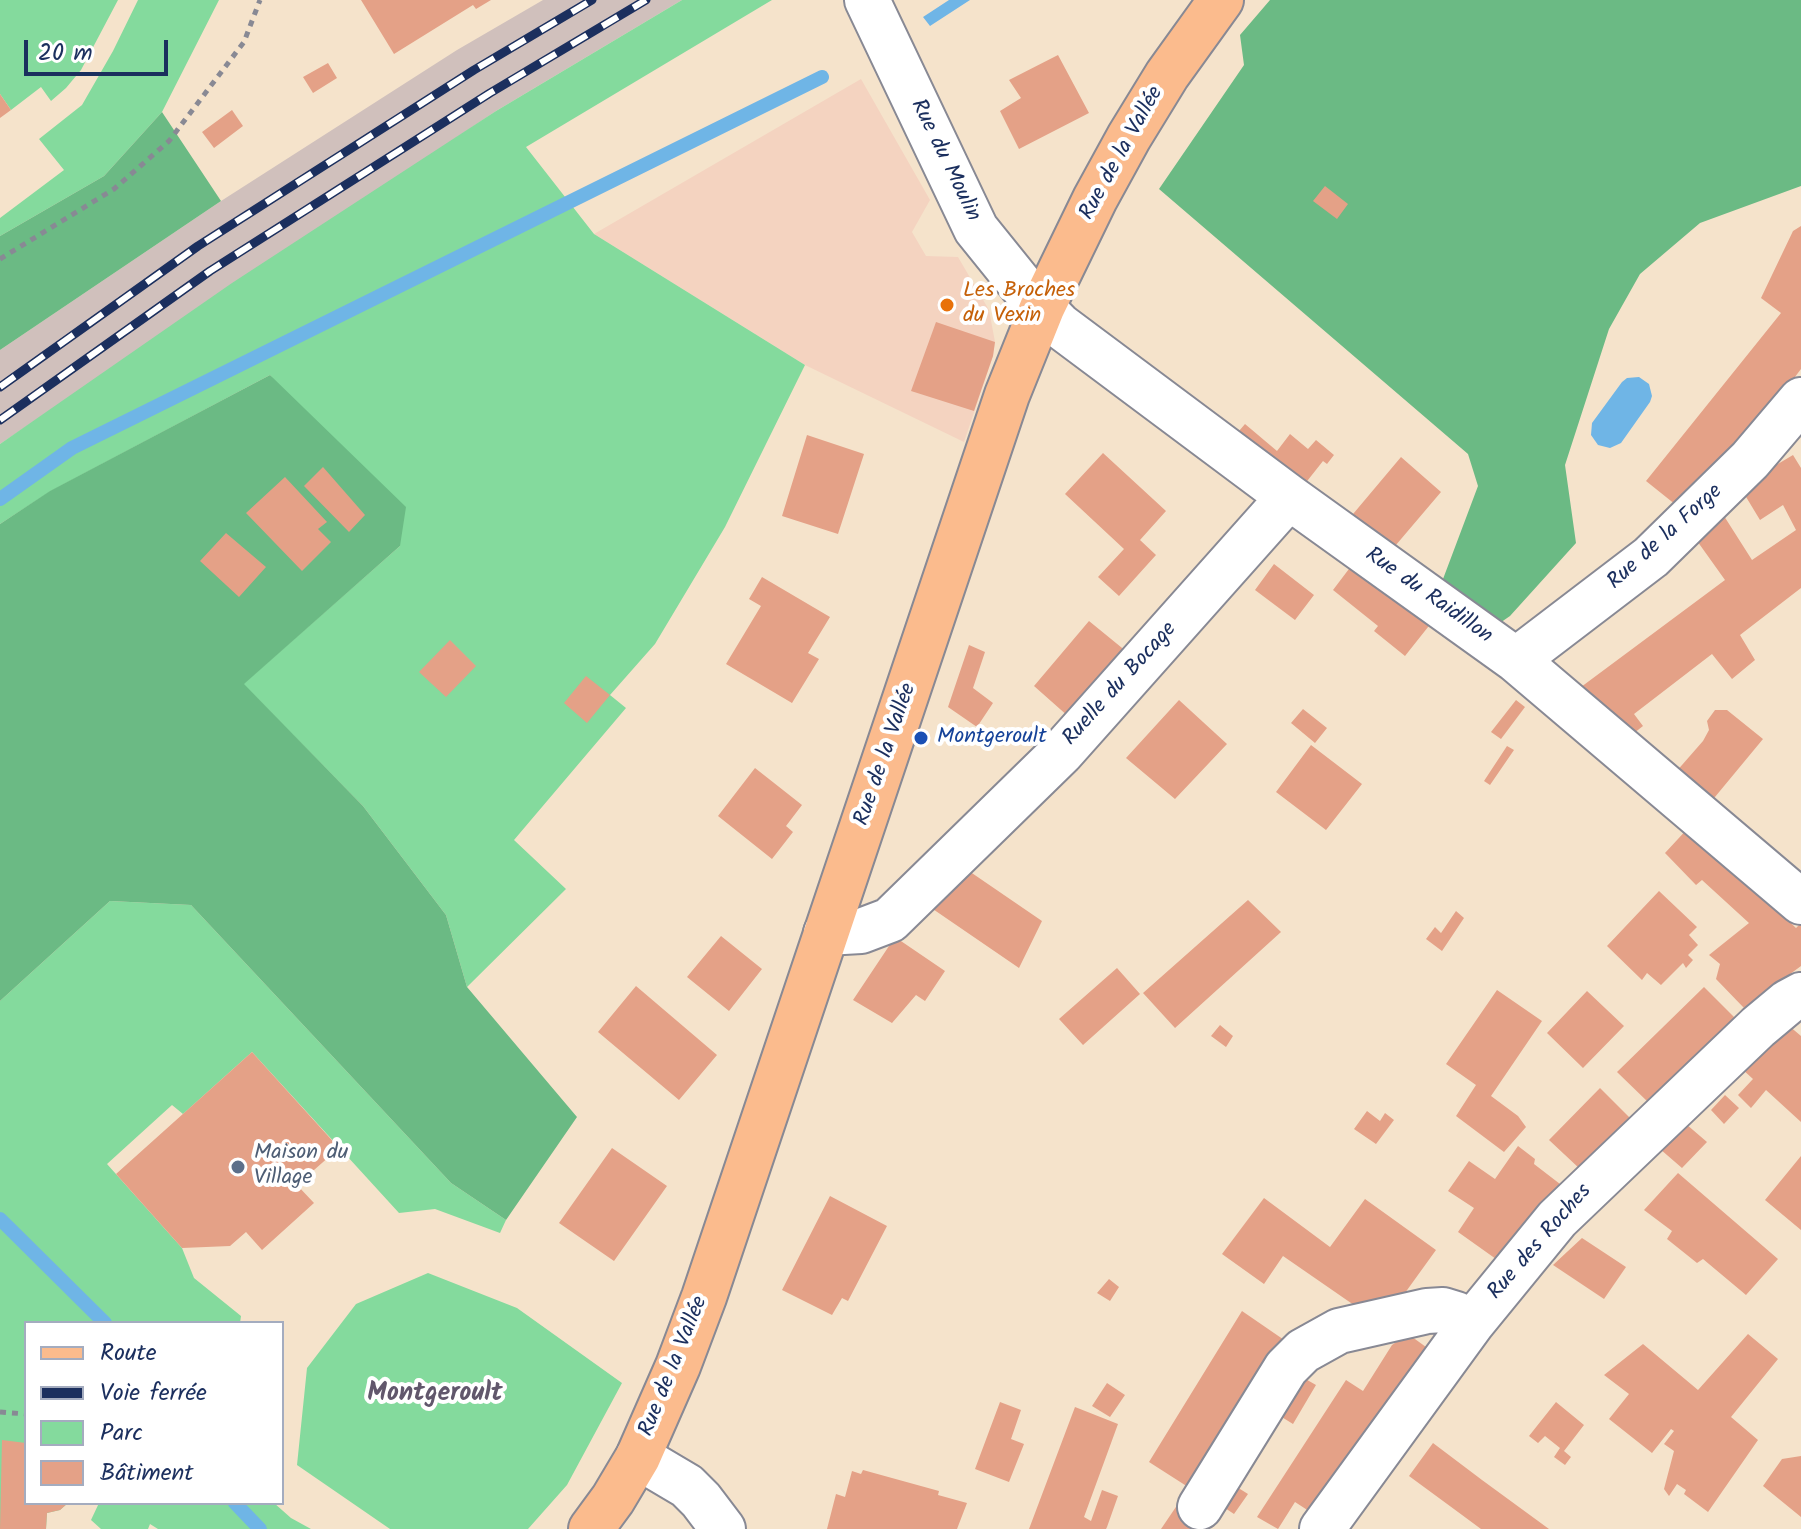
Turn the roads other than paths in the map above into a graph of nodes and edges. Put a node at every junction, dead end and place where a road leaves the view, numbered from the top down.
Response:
1 (867, 0) edge
2 (1221, 0) edge
3 (1042, 308) junction
4 (1801, 400) edge
5 (1289, 497) junction
6 (1516, 660) junction
7 (1801, 902) edge
8 (826, 933) junction
9 (1801, 995) edge
10 (1472, 1323) junction
11 (638, 1457) junction
12 (1200, 1507) dead end
13 (591, 1529) edge
14 (723, 1529) edge
15 (1322, 1529) edge

1 - 3 street, Rue du Moulin
2 - 3 main road, Rue de la Vallée
3 - 5 street, Rue du Raidillon
3 - 8 main road, Rue de la Vallée
4 - 6 street, Rue de la Forge
5 - 6 street, Rue du Raidillon
5 - 8 street, Ruelle du Bocage
6 - 7 street, Rue du Raidillon
8 - 11 main road, Rue de la Vallée
9 - 10 street, Rue des Roches
10 - 12 street
10 - 15 street, Rue des Roches
11 - 13 main road, Rue de la Vallée
11 - 14 street

